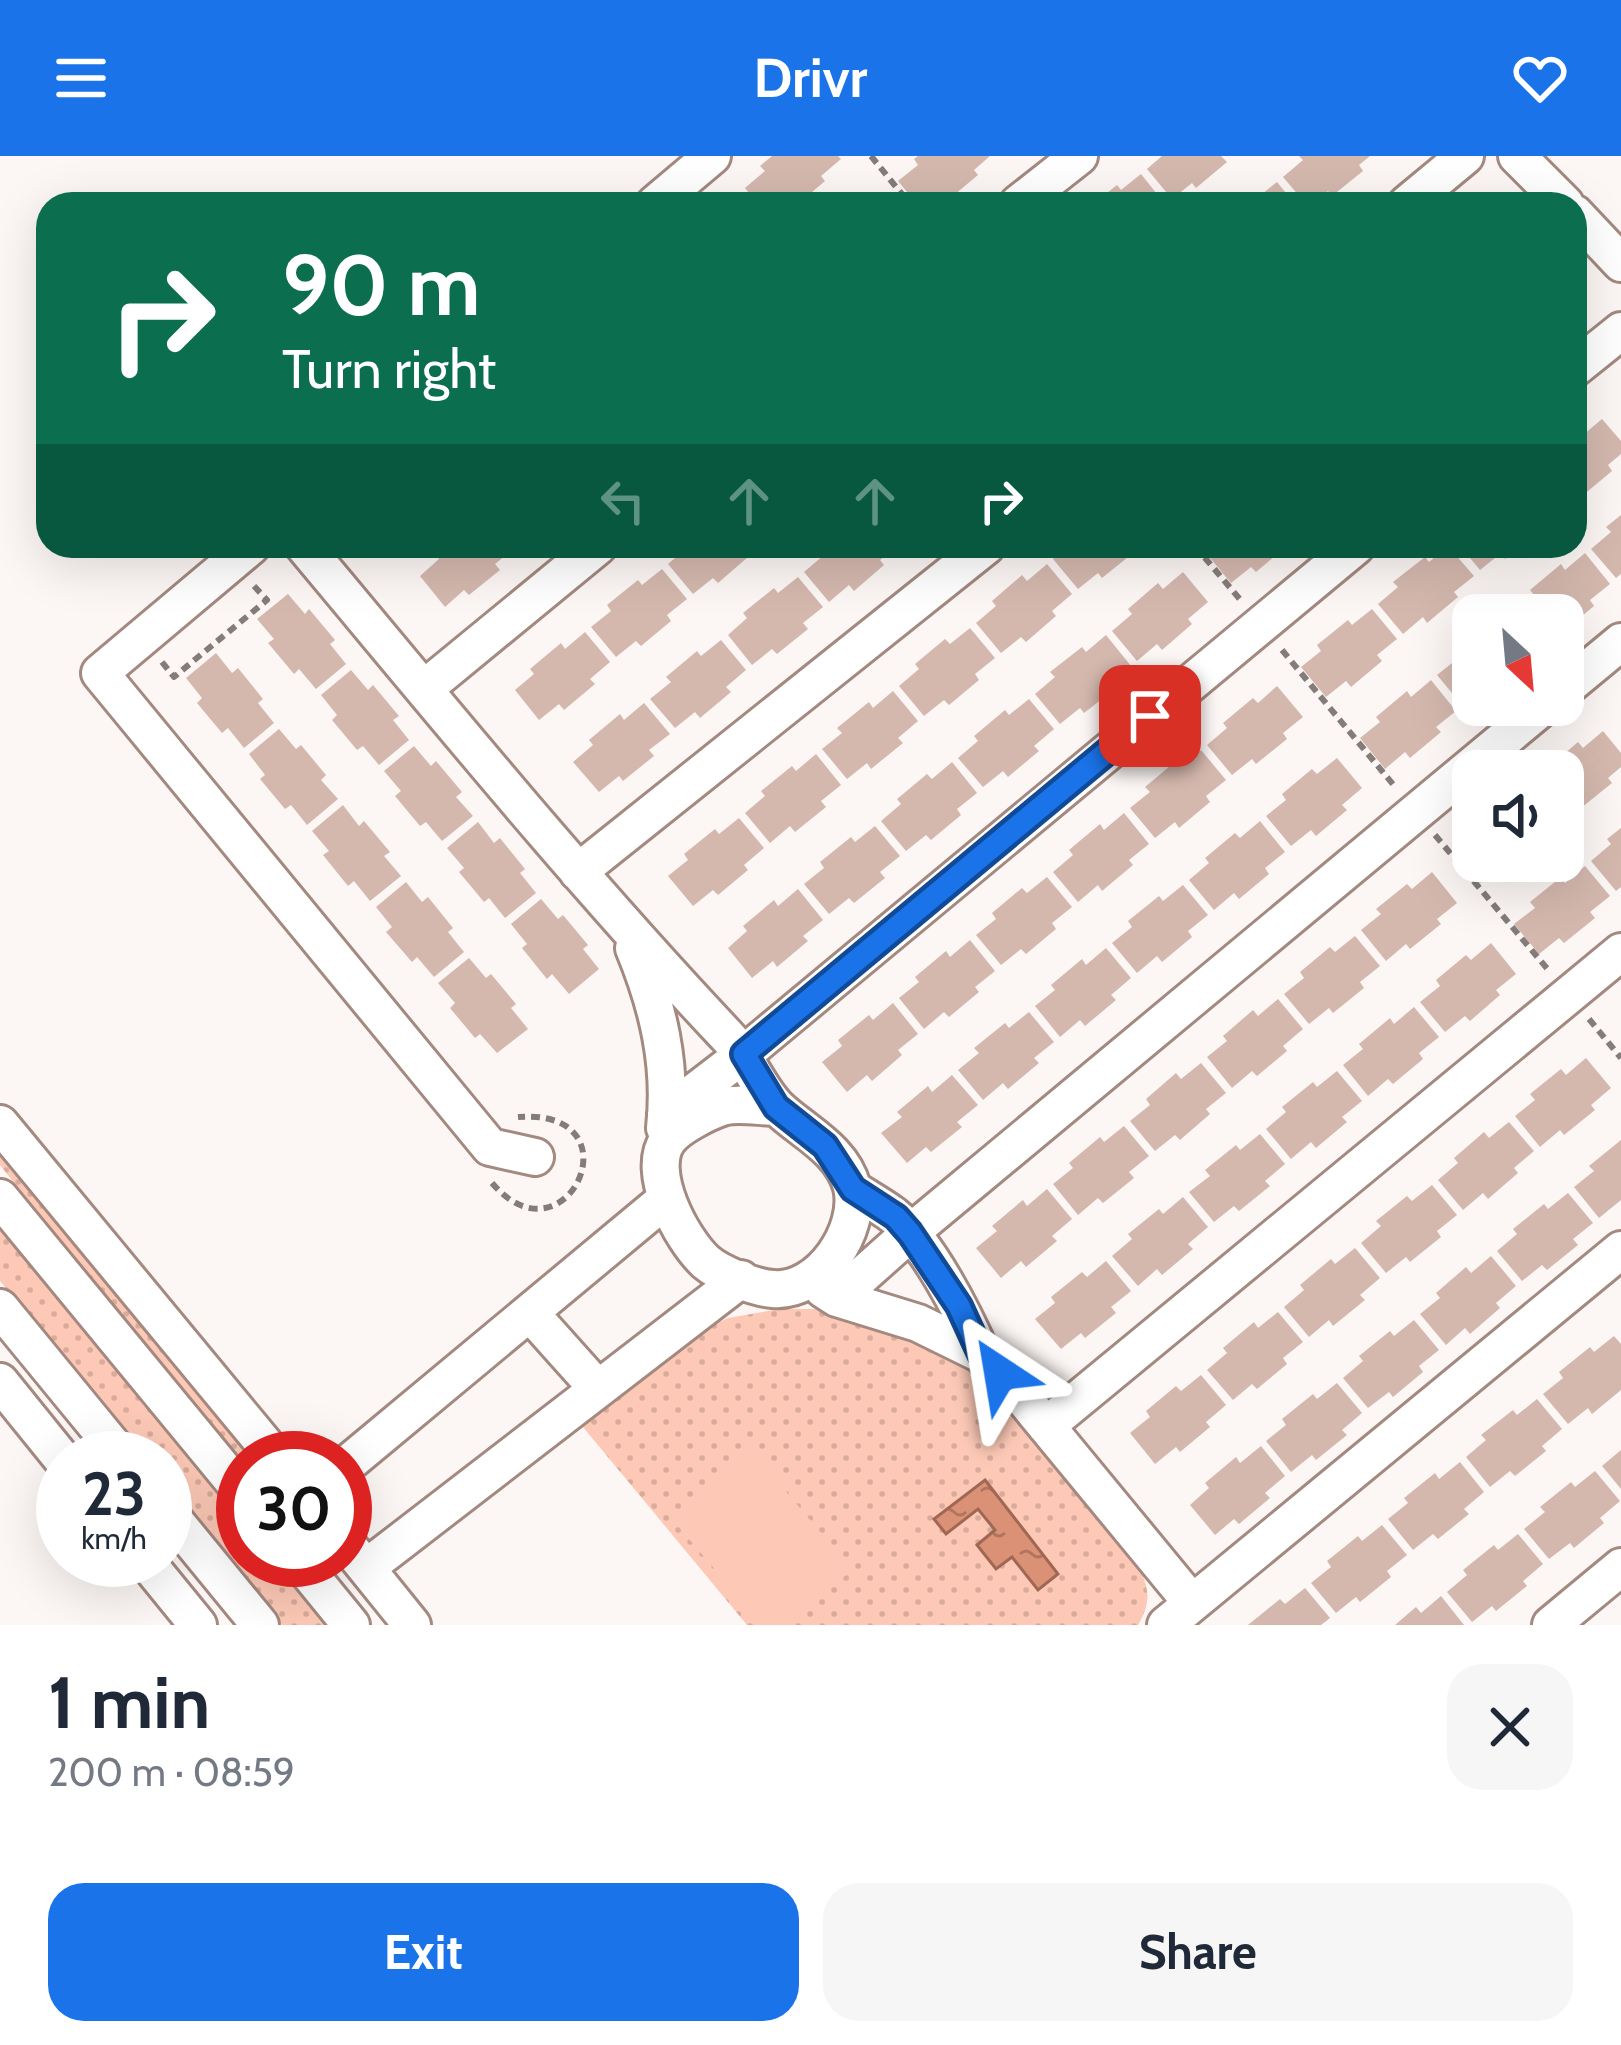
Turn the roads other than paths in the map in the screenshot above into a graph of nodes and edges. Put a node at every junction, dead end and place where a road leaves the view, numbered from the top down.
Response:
1 (712, 156) edge
2 (1079, 156) edge
3 (1465, 156) edge
4 (1517, 156) edge
5 (669, 192) edge
6 (1033, 192) edge
7 (1421, 192) edge
8 (1553, 192) edge
9 (1587, 227) edge
10 (1621, 263) edge
11 (1621, 331) edge
12 (1587, 358) edge
13 (237, 558) edge
14 (314, 558) edge
15 (583, 558) edge
16 (971, 558) edge
17 (1342, 558) edge
18 (1621, 642) edge
19 (1584, 673) edge
20 (424, 689) junction
21 (1520, 726) edge
22 (578, 872) junction
23 (626, 928) junction
24 (1621, 952) edge
25 (744, 1054) junction
26 (776, 1107) junction
27 (666, 1114) junction
28 (0, 1124) edge
29 (535, 1157) dead end
30 (658, 1161) junction
31 (853, 1189) junction
32 (0, 1198) edge
33 (666, 1199) junction
34 (910, 1233) junction
35 (1621, 1250) edge
36 (741, 1279) junction
37 (823, 1289) junction
38 (0, 1308) edge
39 (530, 1312) junction
40 (981, 1354) junction
41 (0, 1382) edge
42 (598, 1389) junction
43 (1046, 1426) junction
44 (40, 1431) edge
45 (101, 1431) edge
46 (254, 1431) edge
47 (372, 1444) edge
48 (216, 1460) edge
49 (192, 1543) edge
50 (372, 1544) edge
51 (1621, 1567) edge
52 (372, 1575) edge
53 (167, 1587) edge
54 (320, 1587) edge
55 (1179, 1614) edge
56 (198, 1625) edge
57 (260, 1625) edge
58 (351, 1625) edge
59 (412, 1625) edge
60 (1551, 1625) edge

1 - 5 street
2 - 6 street
3 - 7 street
4 - 8 street
9 - 10 street
11 - 12 street
13 - 29 street
14 - 20 street
15 - 20 street
16 - 22 street
17 - 25 street
18 - 19 street
20 - 22 street
21 - 34 street
22 - 23 street
23 - 25 street
23 - 27 street
24 - 43 street
25 - 26 street
25 - 27 street
26 - 30 street
26 - 31 street
27 - 30 street
28 - 46 street
30 - 33 street
31 - 34 street
31 - 37 street
32 - 48 street
33 - 36 street
33 - 39 street
34 - 37 street
34 - 40 street
35 - 55 street
36 - 37 street
36 - 42 street
37 - 40 street
38 - 45 street
39 - 42 street
39 - 47 street
40 - 43 street
41 - 44 street
42 - 50 street
43 - 55 street
49 - 57 street
51 - 60 street
52 - 59 street
53 - 56 street
54 - 58 street

